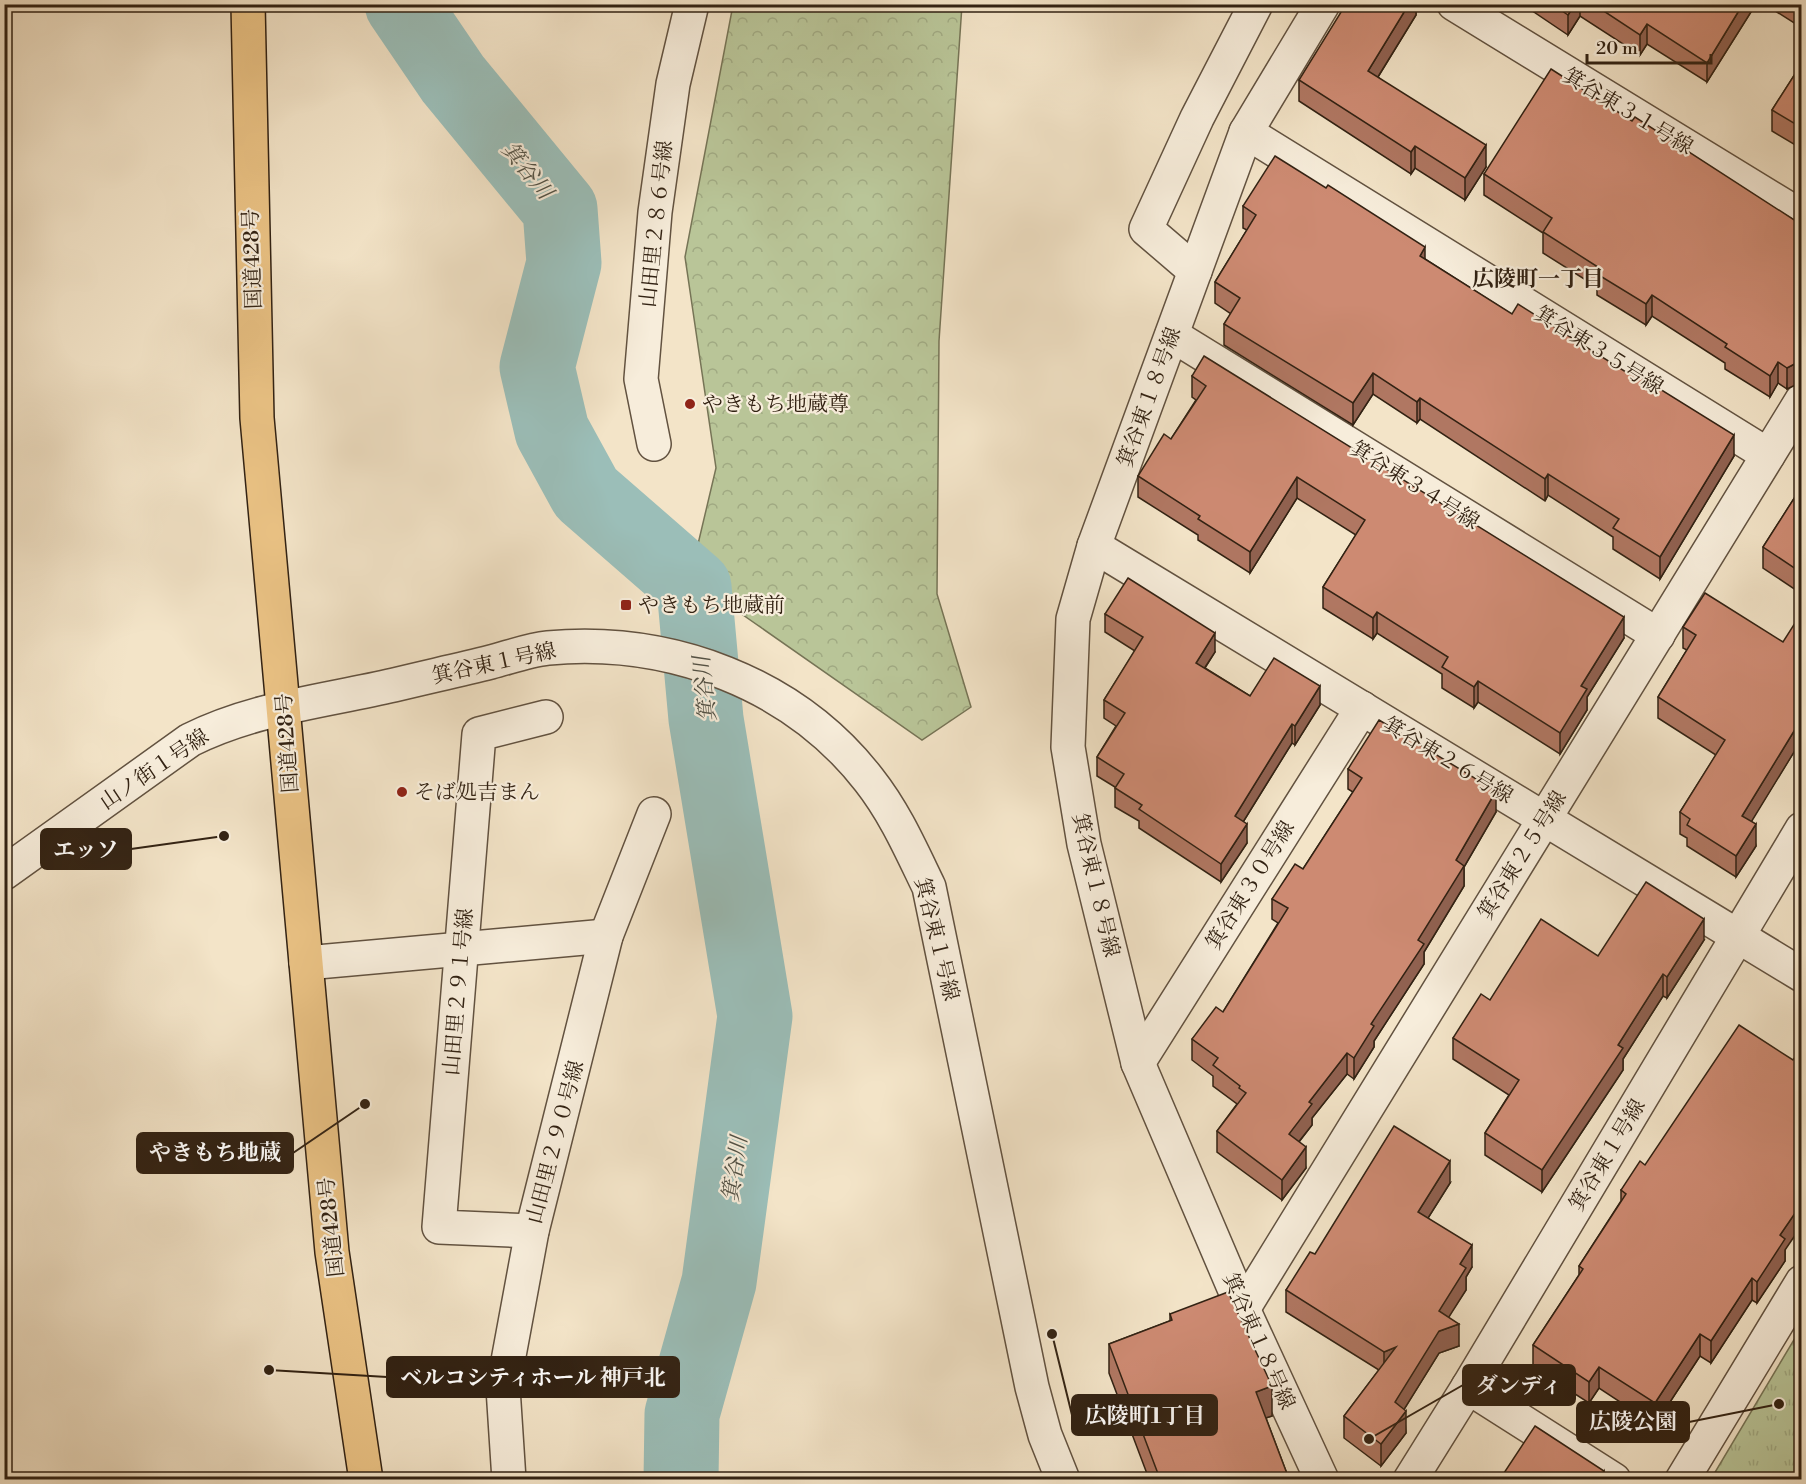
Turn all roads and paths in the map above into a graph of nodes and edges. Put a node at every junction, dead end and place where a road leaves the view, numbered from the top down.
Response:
1 (248, 4) edge
2 (692, 4) edge
3 (1256, 4) edge
4 (1323, 4) edge
5 (1454, 4) edge
6 (1246, 132) junction
7 (1802, 217) edge
8 (1195, 271) junction
9 (1172, 335) junction
10 (1802, 400) edge
11 (654, 444) dead end
12 (1768, 455) junction
13 (1094, 546) junction
14 (1658, 634) junction
15 (285, 708) junction
16 (1362, 708) junction
17 (546, 717) dead end
18 (654, 814) dead end
19 (1544, 819) junction
20 (1802, 829) edge
21 (4, 873) edge
22 (1737, 935) junction
23 (606, 936) junction
24 (462, 950) junction
25 (306, 963) junction
26 (1802, 975) edge
27 (1138, 1063) junction
28 (532, 1231) junction
29 (1802, 1282) edge
30 (1243, 1310) junction
31 (1468, 1387) junction
32 (366, 1479) edge
33 (509, 1479) edge
34 (1063, 1479) edge
35 (1322, 1479) edge
36 (1410, 1479) edge
37 (1614, 1479) edge
38 (1682, 1479) edge

1 - 15 highway, 国道428号
2 - 11 street, 山田里２８６号線
3 - 8 street
4 - 6 street, 箕谷東１８号線
5 - 7 street, 箕谷東３１号線
6 - 8 street, 箕谷東１８号線
6 - 12 street, 箕谷東３５号線
8 - 9 street, 箕谷東１８号線
9 - 13 street, 箕谷東１８号線
9 - 14 street, 箕谷東３４号線
10 - 12 street, 箕谷東２５号線
12 - 14 street, 箕谷東２５号線
13 - 16 street, 箕谷東２６号線
13 - 27 street, 箕谷東１８号線
14 - 19 street, 箕谷東２５号線
15 - 21 street, 山ノ街１号線
15 - 25 highway, 国道428号
15 - 34 street, 箕谷東１号線
16 - 19 street, 箕谷東２６号線
16 - 27 street, 箕谷東３０号線
17 - 24 street, 山田里２９１号線
18 - 23 street, 山田里２９０号線
19 - 22 street, 箕谷東２６号線
19 - 30 street, 箕谷東２５号線
20 - 22 street, 箕谷東１号線
22 - 26 street, 箕谷東２６号線
22 - 31 street, 箕谷東１号線
23 - 24 street
23 - 28 street, 山田里２９０号線
24 - 25 street
24 - 28 street, 山田里２９１号線
25 - 32 highway, 国道428号
27 - 30 street, 箕谷東１８号線
28 - 33 street, 山田里２９０号線
29 - 38 street
30 - 35 street, 箕谷東１８号線
31 - 36 street, 箕谷東１号線
31 - 37 street

